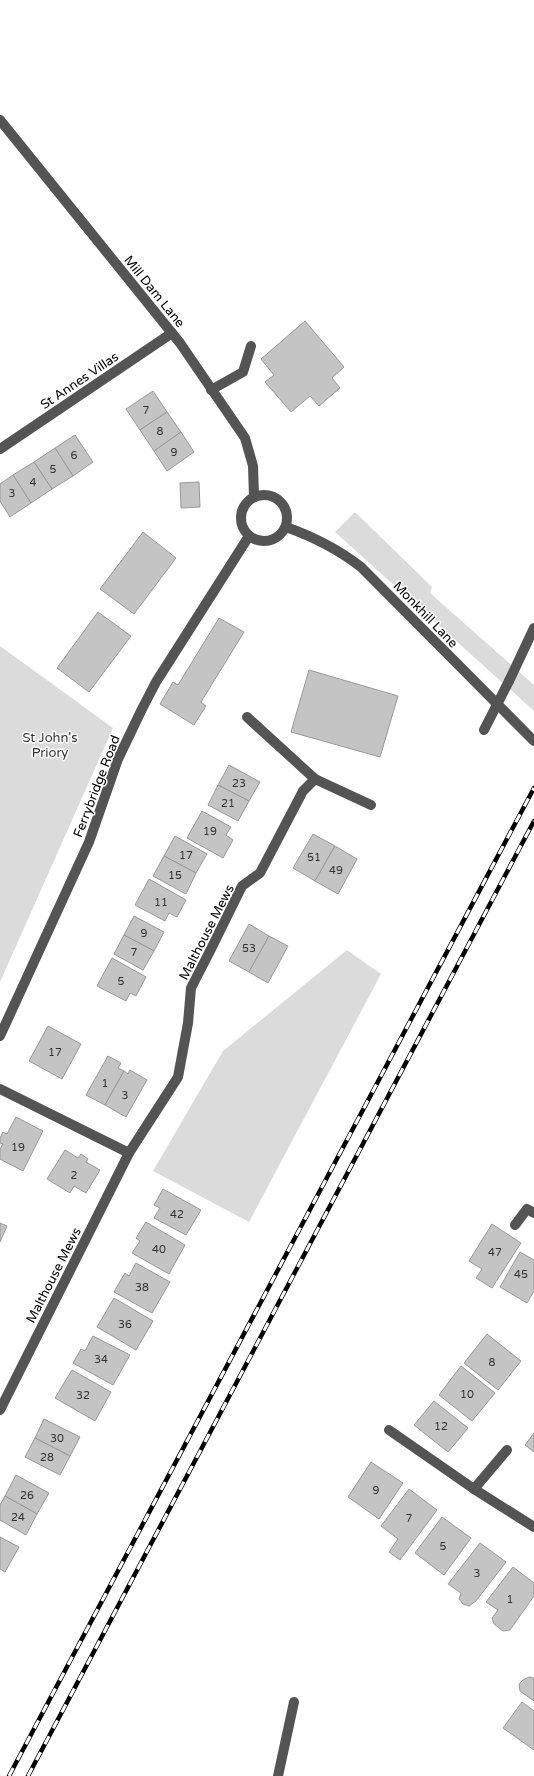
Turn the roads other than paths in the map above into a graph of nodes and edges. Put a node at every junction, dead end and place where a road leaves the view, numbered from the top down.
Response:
1 (0, 120) edge
2 (172, 333) junction
3 (251, 346) dead end
4 (211, 390) junction
5 (0, 449) edge
6 (254, 497) junction
7 (286, 527) junction
8 (249, 536) junction
9 (534, 628) edge
10 (247, 717) dead end
11 (484, 730) dead end
12 (534, 741) edge
13 (315, 779) junction
14 (371, 805) dead end
15 (0, 1036) edge
16 (0, 1089) edge
17 (129, 1153) junction
18 (534, 1213) edge
19 (515, 1225) dead end
20 (3, 1395) edge
21 (0, 1410) edge
22 (389, 1430) dead end
23 (507, 1450) dead end
24 (474, 1489) junction
25 (534, 1527) edge
26 (294, 1702) dead end
27 (278, 1776) edge

1 - 2 street, Mill Dam Lane
2 - 4 street, Mill Dam Lane
2 - 5 street, St Annes Villas
3 - 4 street
4 - 6 street, Mill Dam Lane
6 - 7 street
6 - 8 street
7 - 8 street
7 - 12 street, Monkhill Lane
8 - 15 street, Ferrybridge Road
9 - 11 street, bridge
10 - 13 street
13 - 14 street
13 - 17 street, Malthouse Mews
16 - 17 street
17 - 20 street, Malthouse Mews
18 - 19 street
20 - 21 street, Malthouse Mews
22 - 24 street
23 - 24 street
24 - 25 street
26 - 27 street

